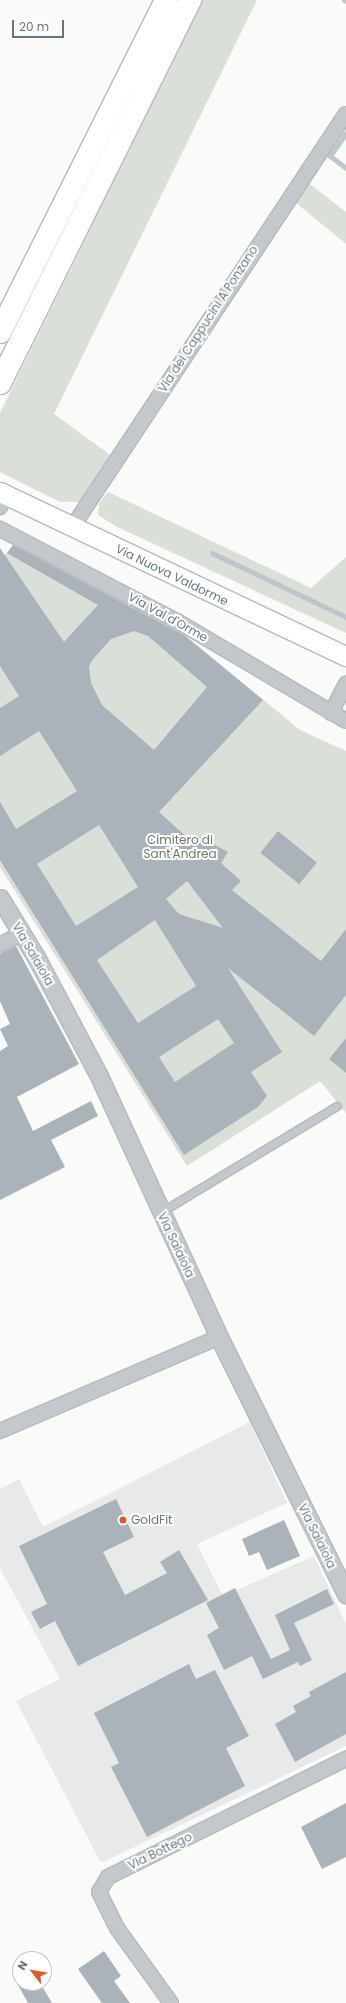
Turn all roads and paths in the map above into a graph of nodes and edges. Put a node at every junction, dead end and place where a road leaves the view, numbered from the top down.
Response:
1 (166, 0) edge
2 (190, 0) edge
3 (346, 114) edge
4 (0, 332) edge
5 (2, 379) edge
6 (1, 497) edge
7 (72, 526) junction
8 (0, 529) edge
9 (346, 656) edge
10 (346, 684) edge
11 (332, 713) junction
12 (346, 721) edge
13 (0, 898) edge
14 (22, 933) junction
15 (0, 945) edge
16 (337, 1106) dead end
17 (161, 1212) junction
18 (219, 1337) junction
19 (0, 1431) edge
20 (346, 1594) edge
21 (346, 1759) edge
22 (171, 2003) edge

1 - 4 highway
2 - 5 highway
3 - 7 street, Via dei Cappucini A Ponzano
6 - 7 main road, Via Nuova Valdorme
7 - 9 main road, Via Nuova Valdorme
8 - 11 street, Via Val d'Orme
10 - 11 street
11 - 12 street, Via Val d'Orme
13 - 14 street, Via Salaiola
14 - 15 street
14 - 17 street, Via Salaiola
16 - 17 lane
17 - 18 street, Via Salaiola
18 - 19 street
18 - 20 street, Via Salaiola
21 - 22 street, Via Bottego

